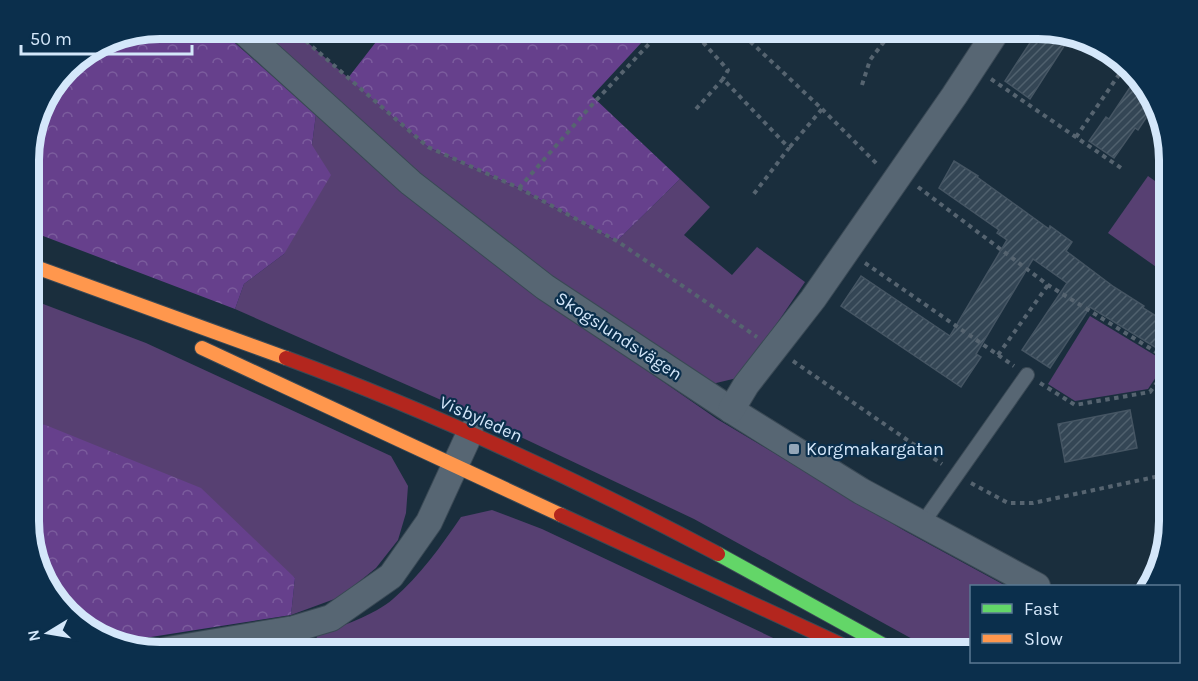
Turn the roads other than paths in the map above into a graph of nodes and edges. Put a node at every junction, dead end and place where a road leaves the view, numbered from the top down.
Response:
1 (253, 39) edge
2 (991, 39) edge
3 (39, 269) edge
4 (39, 270) edge
5 (146, 322) dead end
6 (188, 342) dead end
7 (1027, 375) road end
8 (731, 410) junction
9 (470, 433) junction
10 (455, 466) junction
11 (922, 524) junction
12 (1035, 585) edge
13 (297, 641) edge
14 (835, 642) edge
15 (878, 642) edge

1 - 8 street, Skogslundsvägen
2 - 8 street
3 - 9 main road, Visbyleden
4 - 5 main road, Visbyleden
6 - 10 main road
7 - 11 lane
8 - 11 street, Skogslundsvägen
9 - 10 street
9 - 15 main road, Visbyleden
10 - 13 street
10 - 14 main road
11 - 12 street, Skogslundsvägen

